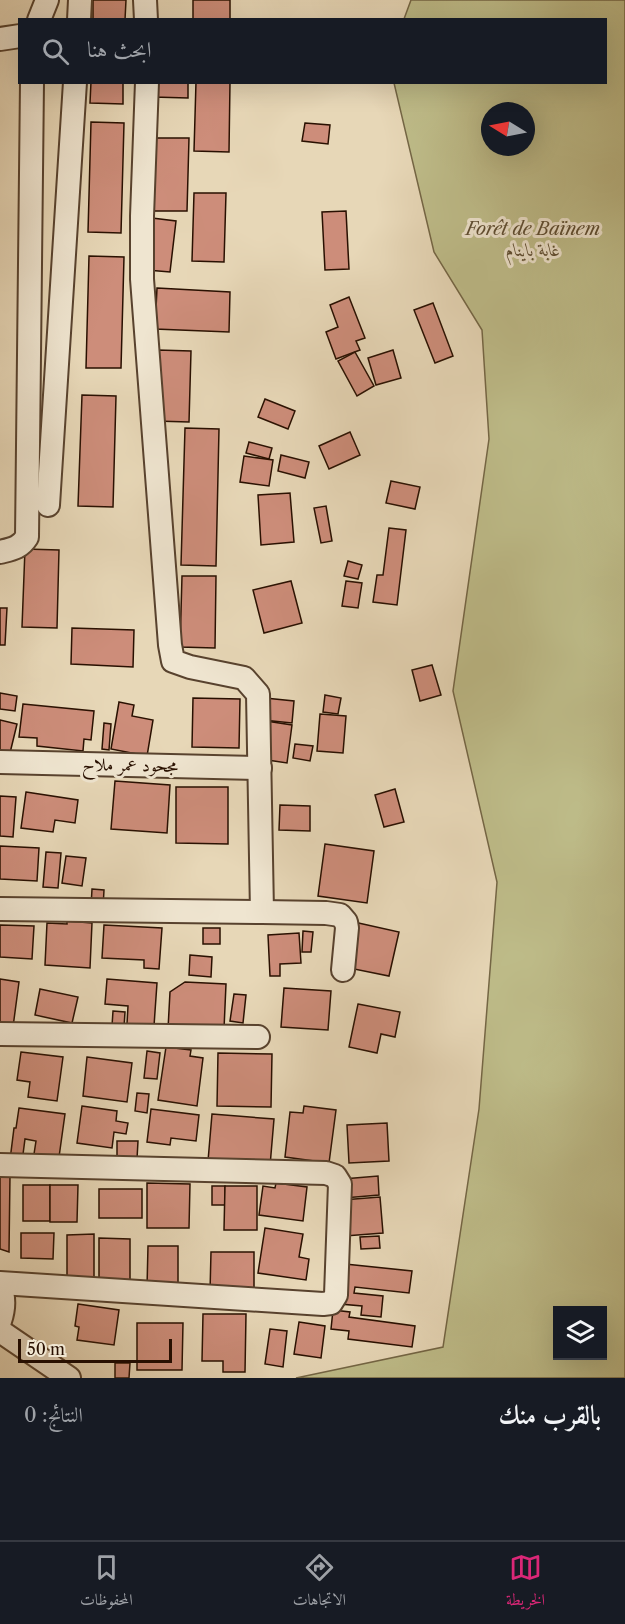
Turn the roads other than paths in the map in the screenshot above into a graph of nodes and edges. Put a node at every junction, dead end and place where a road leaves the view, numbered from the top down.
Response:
1 (47, 0) edge
2 (80, 0) edge
3 (145, 0) edge
4 (40, 18) edge
5 (79, 18) edge
6 (146, 18) edge
7 (18, 36) edge
8 (0, 39) edge
9 (32, 84) edge
10 (75, 84) edge
11 (147, 84) edge
12 (48, 505) dead end
13 (0, 552) edge
14 (0, 762) edge
15 (260, 768) junction
16 (0, 909) edge
17 (262, 912) junction
18 (343, 970) dead end
19 (0, 1034) edge
20 (258, 1037) dead end
21 (0, 1166) edge
22 (0, 1285) edge
23 (0, 1321) edge
24 (0, 1331) edge
25 (69, 1378) edge

1 - 4 street
2 - 5 street
3 - 6 street
7 - 8 street
9 - 13 street
10 - 12 street
11 - 15 street
14 - 15 street, مجحود عمر ملاح
15 - 17 street
16 - 17 street
17 - 18 street
19 - 20 street
21 - 22 street
22 - 23 street
24 - 25 street

